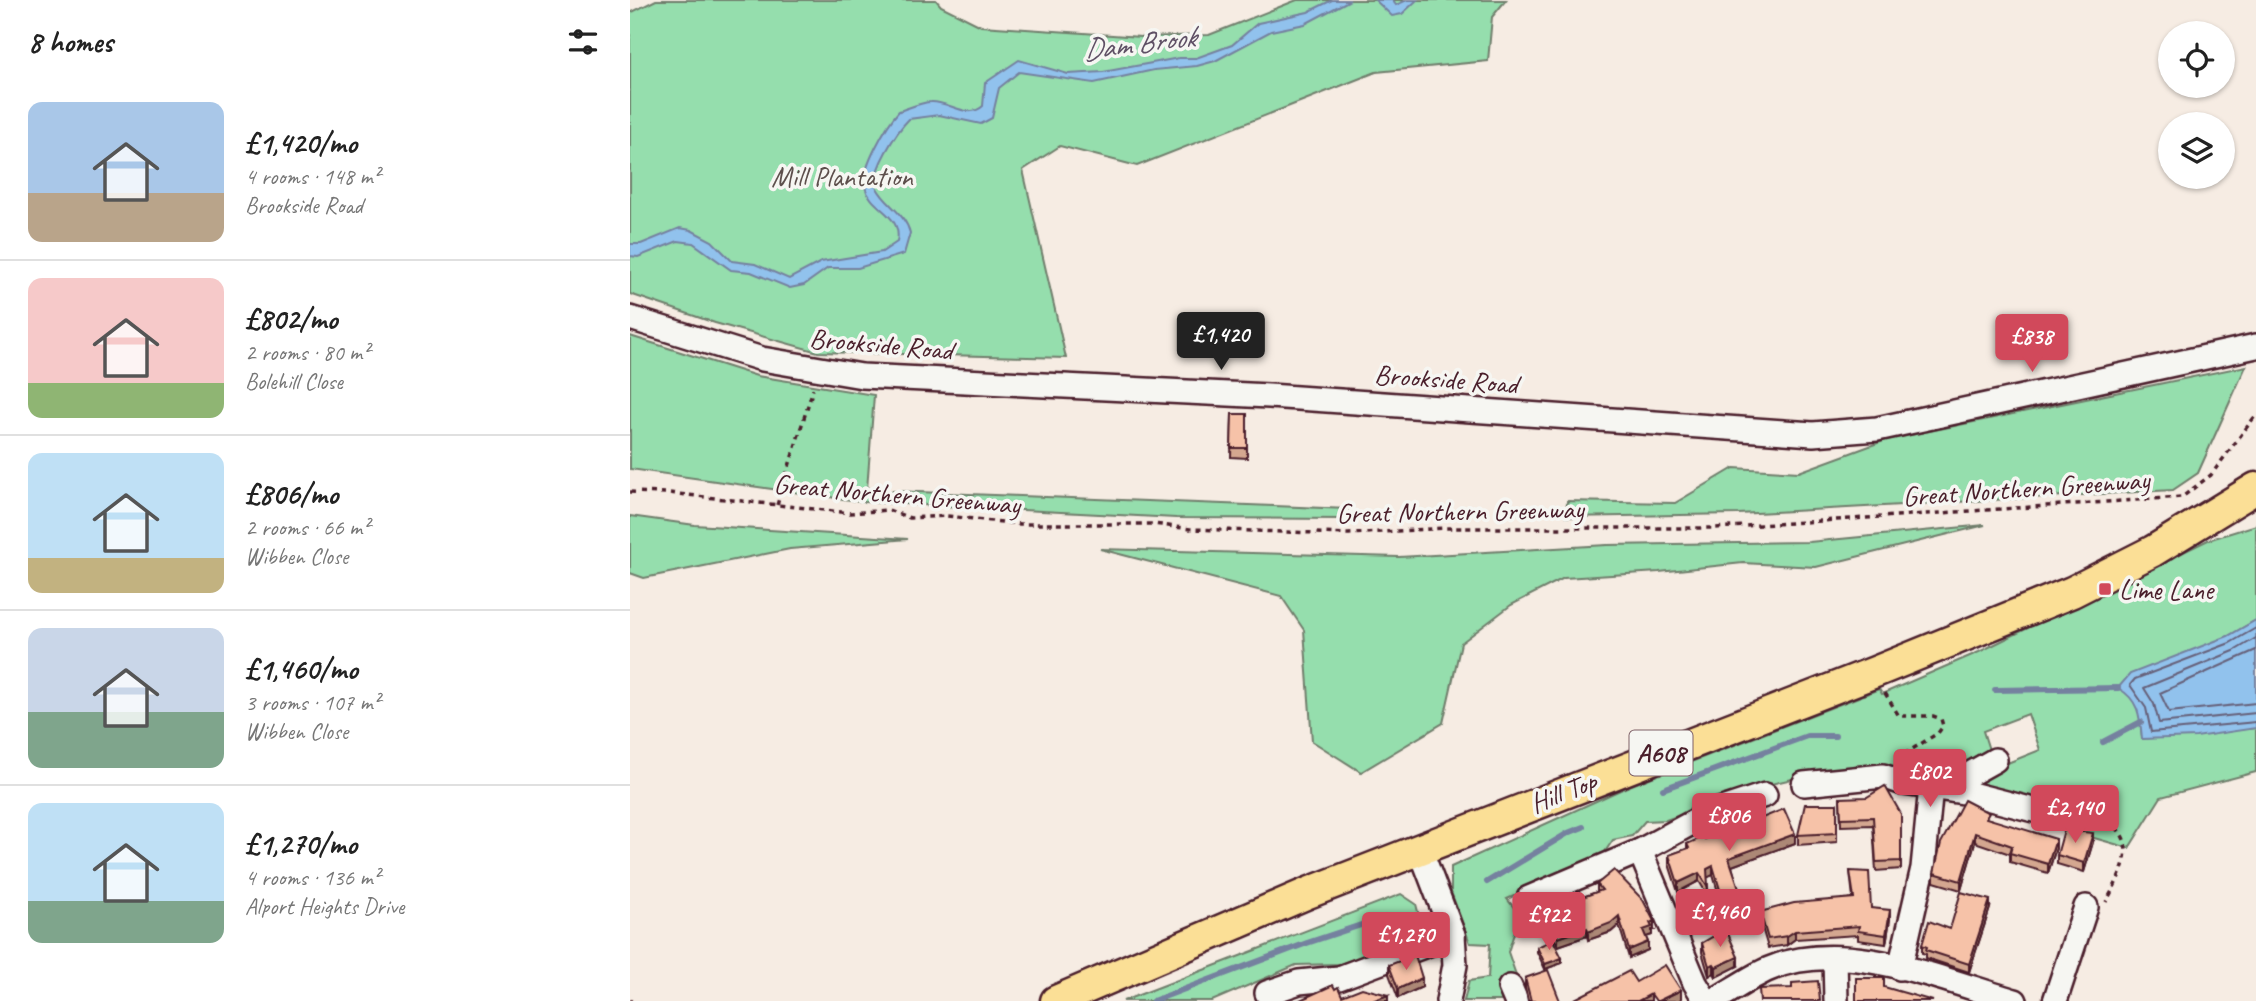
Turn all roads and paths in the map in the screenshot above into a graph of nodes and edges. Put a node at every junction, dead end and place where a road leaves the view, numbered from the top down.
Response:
1 (630, 318) edge
2 (2256, 346) edge
3 (819, 370) junction
4 (2256, 415) edge
5 (2256, 488) edge
6 (630, 492) edge
7 (777, 505) junction
8 (1875, 672) junction
9 (1995, 760) dead end
10 (1903, 783) junction
11 (1804, 784) dead end
12 (1949, 790) junction
13 (1765, 795) dead end
14 (2059, 807) joint
15 (1420, 849) junction
16 (1640, 851) junction
17 (1530, 898) dead end
18 (2094, 908) joint
19 (1453, 935) junction
20 (1835, 958) junction
21 (1900, 968) junction
22 (1268, 993) dead end
23 (1056, 1001) edge
24 (1448, 1001) edge
25 (1706, 1001) edge
26 (1713, 1001) edge
27 (1836, 1001) edge
28 (2015, 1001) edge
29 (2055, 1001) edge

1 - 3 street, Brookside Road
2 - 3 street, Brookside Road
3 - 7 path
4 - 7 path, Great Northern Greenway
5 - 8 main road, Hill Top / A608
6 - 7 path, Great Northern Greenway
8 - 10 path
8 - 15 main road, Hill Top / A608
9 - 12 street
10 - 11 street
10 - 12 street
12 - 14 street
12 - 21 street
13 - 16 street
14 - 18 path
15 - 19 street
15 - 23 main road, Hill Top / A608
16 - 17 street
16 - 25 street
18 - 29 street
19 - 22 street
19 - 24 street
20 - 21 street
20 - 26 street
20 - 27 street
21 - 28 street

